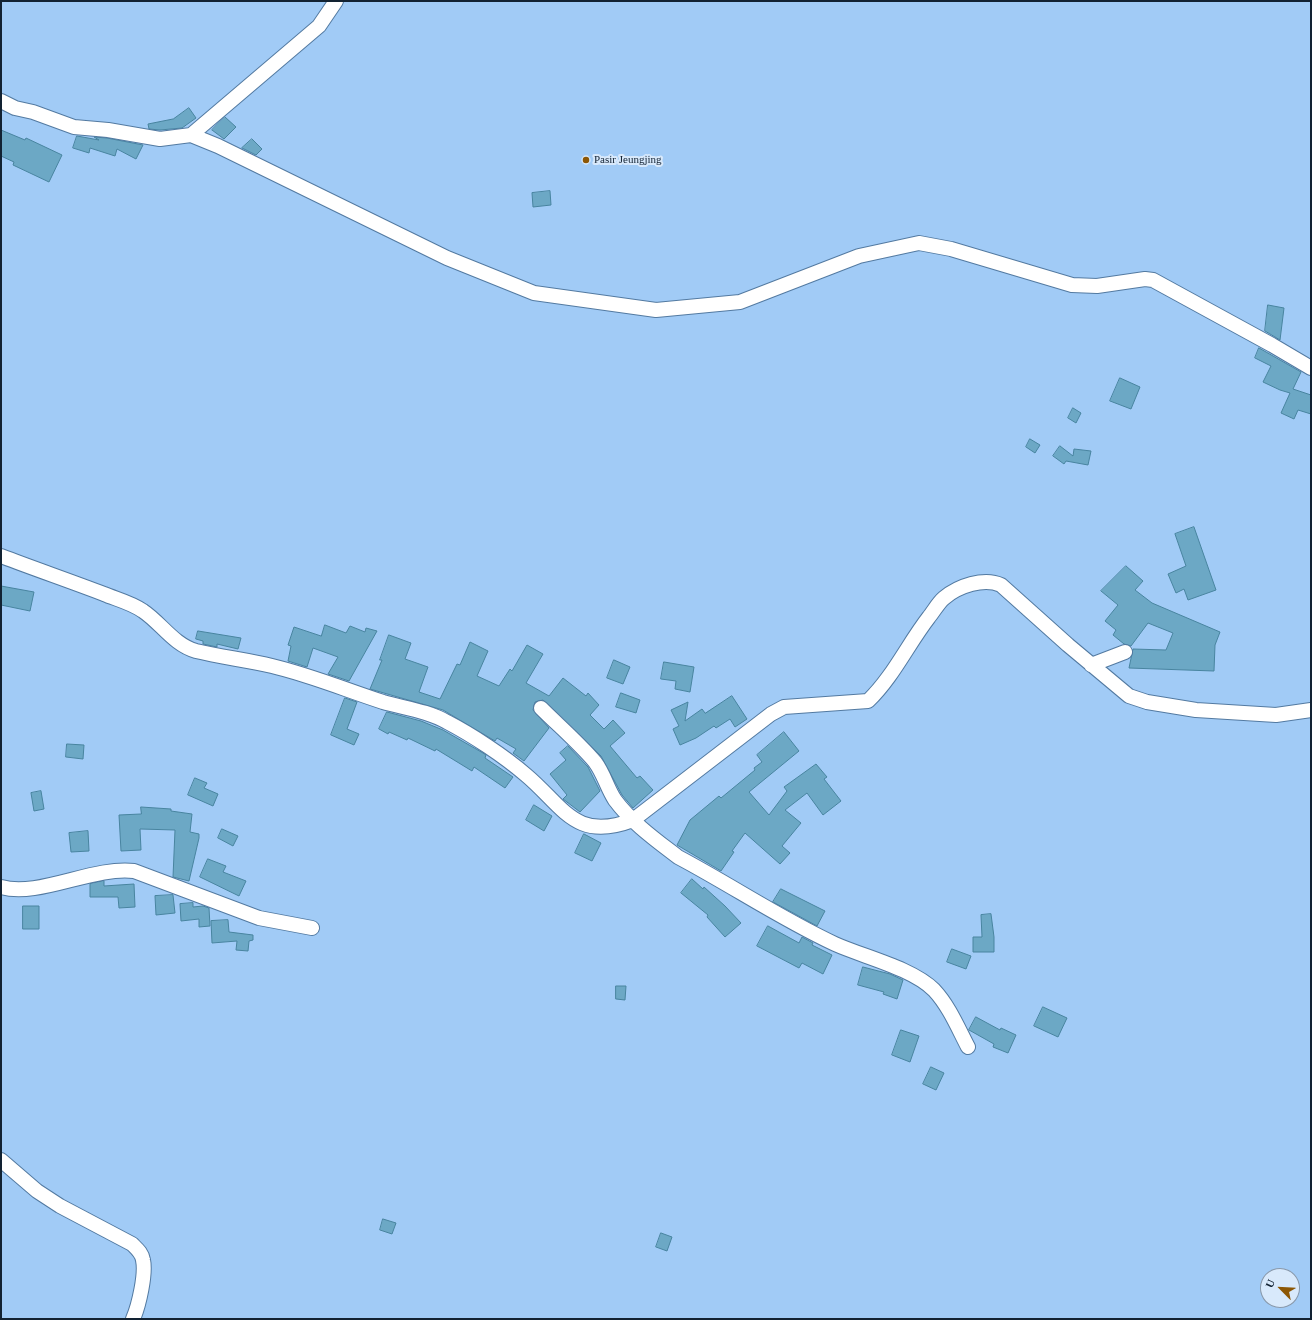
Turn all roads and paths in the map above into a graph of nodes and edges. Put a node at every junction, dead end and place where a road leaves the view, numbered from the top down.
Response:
1 (336, 1) edge
2 (1, 101) edge
3 (191, 135) junction
4 (1311, 368) edge
5 (1, 556) edge
6 (1125, 652) dead end
7 (1091, 665) junction
8 (541, 708) dead end
9 (1311, 710) edge
10 (633, 820) junction
11 (1, 887) edge
12 (312, 928) dead end
13 (968, 1048) dead end
14 (1, 1160) edge
15 (133, 1319) edge

1 - 3 street
2 - 3 street
3 - 4 street
5 - 10 street
6 - 7 street
7 - 9 street
7 - 10 street
8 - 10 street
10 - 13 street
11 - 12 street
14 - 15 street

